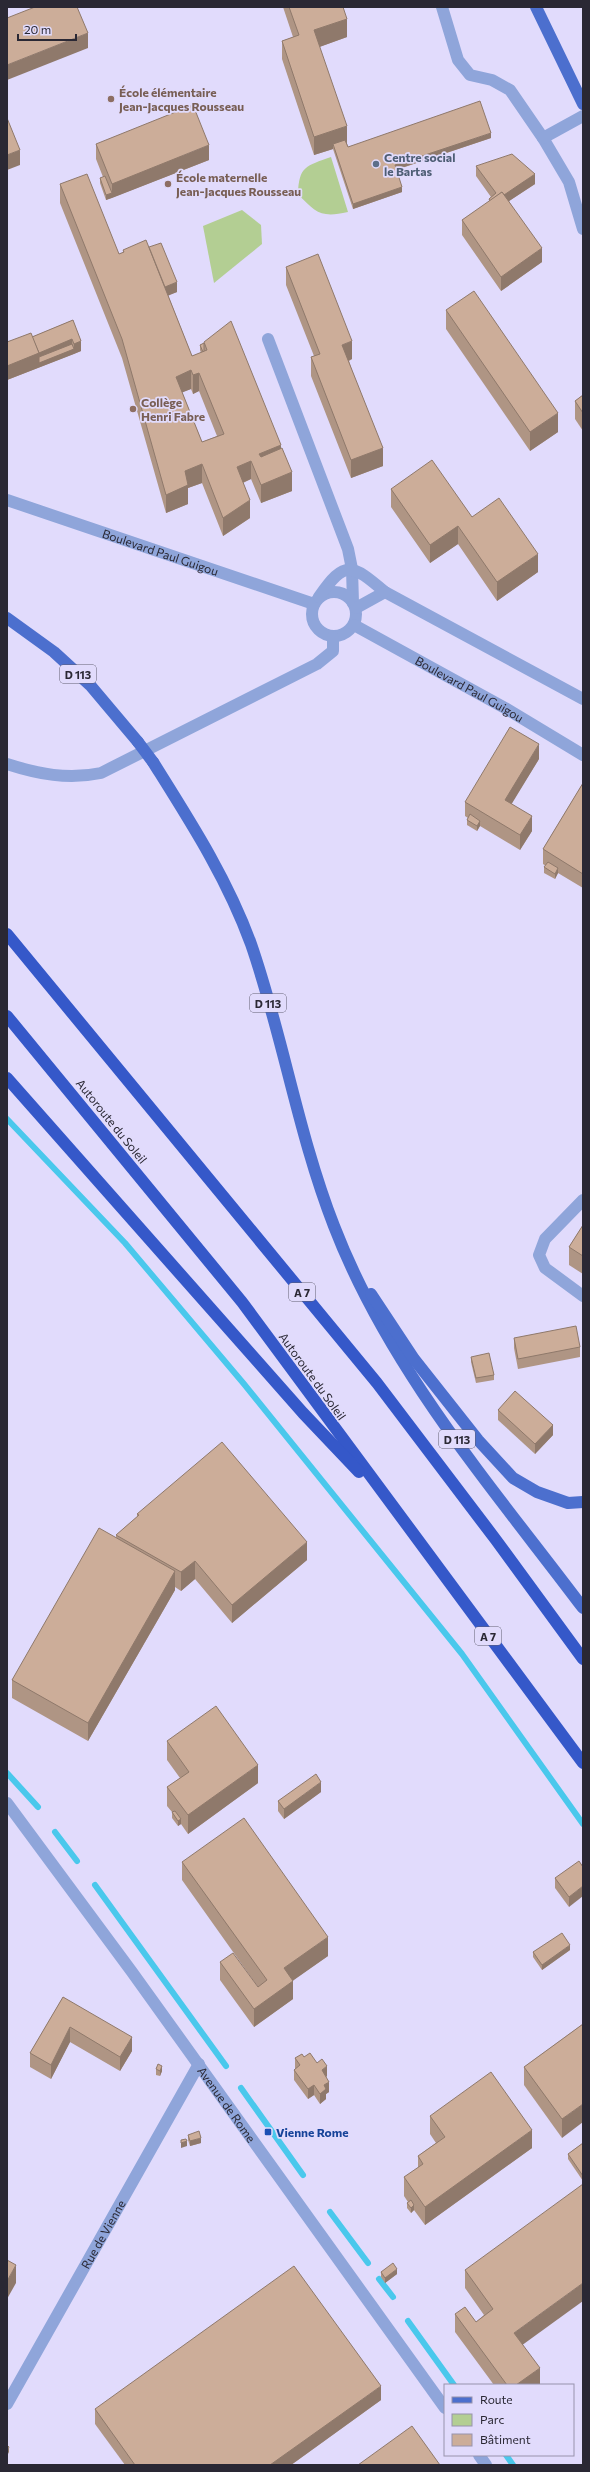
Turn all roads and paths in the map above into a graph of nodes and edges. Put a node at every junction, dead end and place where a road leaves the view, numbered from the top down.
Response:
1 (442, 7) edge
2 (536, 7) edge
3 (583, 104) edge
4 (583, 116) edge
5 (543, 138) junction
6 (583, 230) edge
7 (268, 339) dead end
8 (7, 500) edge
9 (352, 570) junction
10 (385, 592) junction
11 (317, 600) junction
12 (355, 605) junction
13 (7, 618) edge
14 (354, 625) junction
15 (333, 637) junction
16 (583, 699) edge
17 (583, 755) edge
18 (7, 764) edge
19 (7, 934) edge
20 (7, 1016) edge
21 (7, 1078) edge
22 (583, 1200) edge
23 (348, 1260) junction
24 (583, 1296) edge
25 (583, 1502) edge
26 (394, 1509) junction
27 (496, 1540) junction
28 (583, 1608) edge
29 (583, 1646) edge
30 (583, 1659) edge
31 (583, 1763) edge
32 (7, 1803) edge
33 (199, 2064) junction
34 (7, 2404) edge
35 (444, 2407) edge
36 (480, 2456) edge
37 (486, 2465) edge

1 - 5 street
2 - 3 main road
4 - 5 street
5 - 6 street
7 - 9 street
8 - 11 street, Boulevard Paul Guigou
9 - 10 street
9 - 11 street
9 - 12 street
10 - 12 street
10 - 16 street
11 - 12 street
11 - 15 street
12 - 14 street
13 - 23 main road, D 113, bridge
14 - 15 street
14 - 17 street, Boulevard Paul Guigou
15 - 18 street
19 - 27 highway, A 7
20 - 26 highway, Autoroute du Soleil / A 7
21 - 26 highway
22 - 24 street
23 - 25 main road
23 - 28 main road, D 113
26 - 31 highway, Autoroute du Soleil / A 7
27 - 29 highway
27 - 30 highway, A 7
32 - 33 street, Avenue de Rome
33 - 34 street, Rue de Vienne
33 - 35 street, Avenue de Rome
36 - 37 street

